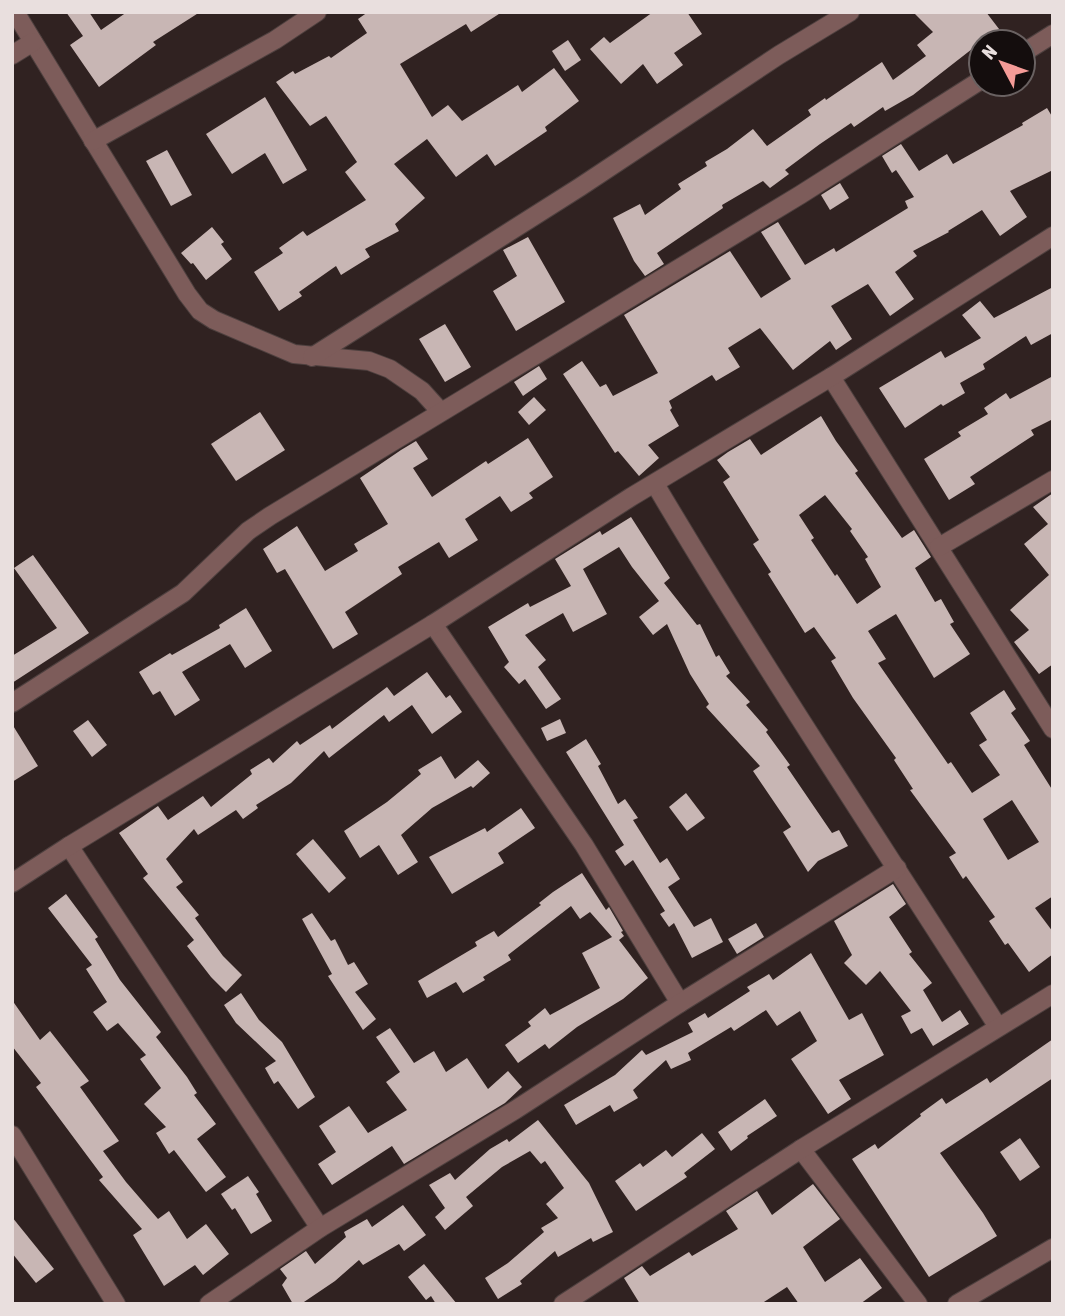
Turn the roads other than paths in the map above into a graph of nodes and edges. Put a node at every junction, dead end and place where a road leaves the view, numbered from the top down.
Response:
1 (15, 12) edge
2 (317, 12) edge
3 (850, 12) edge
4 (1053, 34) edge
5 (33, 42) junction
6 (1037, 44) edge
7 (12, 55) edge
8 (967, 89) edge
9 (93, 141) junction
10 (1053, 236) edge
11 (312, 357) junction
12 (831, 377) junction
13 (440, 411) junction
14 (1053, 480) edge
15 (655, 484) junction
16 (939, 547) junction
17 (433, 624) junction
18 (12, 703) edge
19 (1051, 723) edge
20 (69, 846) junction
21 (897, 868) junction
22 (12, 883) edge
23 (1053, 994) edge
24 (680, 1003) junction
25 (998, 1027) junction
26 (12, 1135) edge
27 (801, 1149) junction
28 (320, 1228) junction
29 (1053, 1248) edge
30 (116, 1304) edge
31 (209, 1304) edge
32 (563, 1304) edge
33 (918, 1304) edge
34 (957, 1304) edge

1 - 5 street
2 - 9 street
3 - 11 street
4 - 6 street
5 - 7 street
5 - 9 street
8 - 13 street
9 - 11 street
10 - 12 street
11 - 13 street
12 - 15 street
12 - 16 street
13 - 18 street
14 - 16 street
15 - 17 street
15 - 21 street
16 - 19 street
17 - 20 street
17 - 24 street
20 - 22 street
20 - 28 street
21 - 24 street
21 - 25 street
23 - 25 street
24 - 28 street
25 - 27 street
26 - 30 street
27 - 32 street
27 - 33 street
28 - 31 street
29 - 34 street

